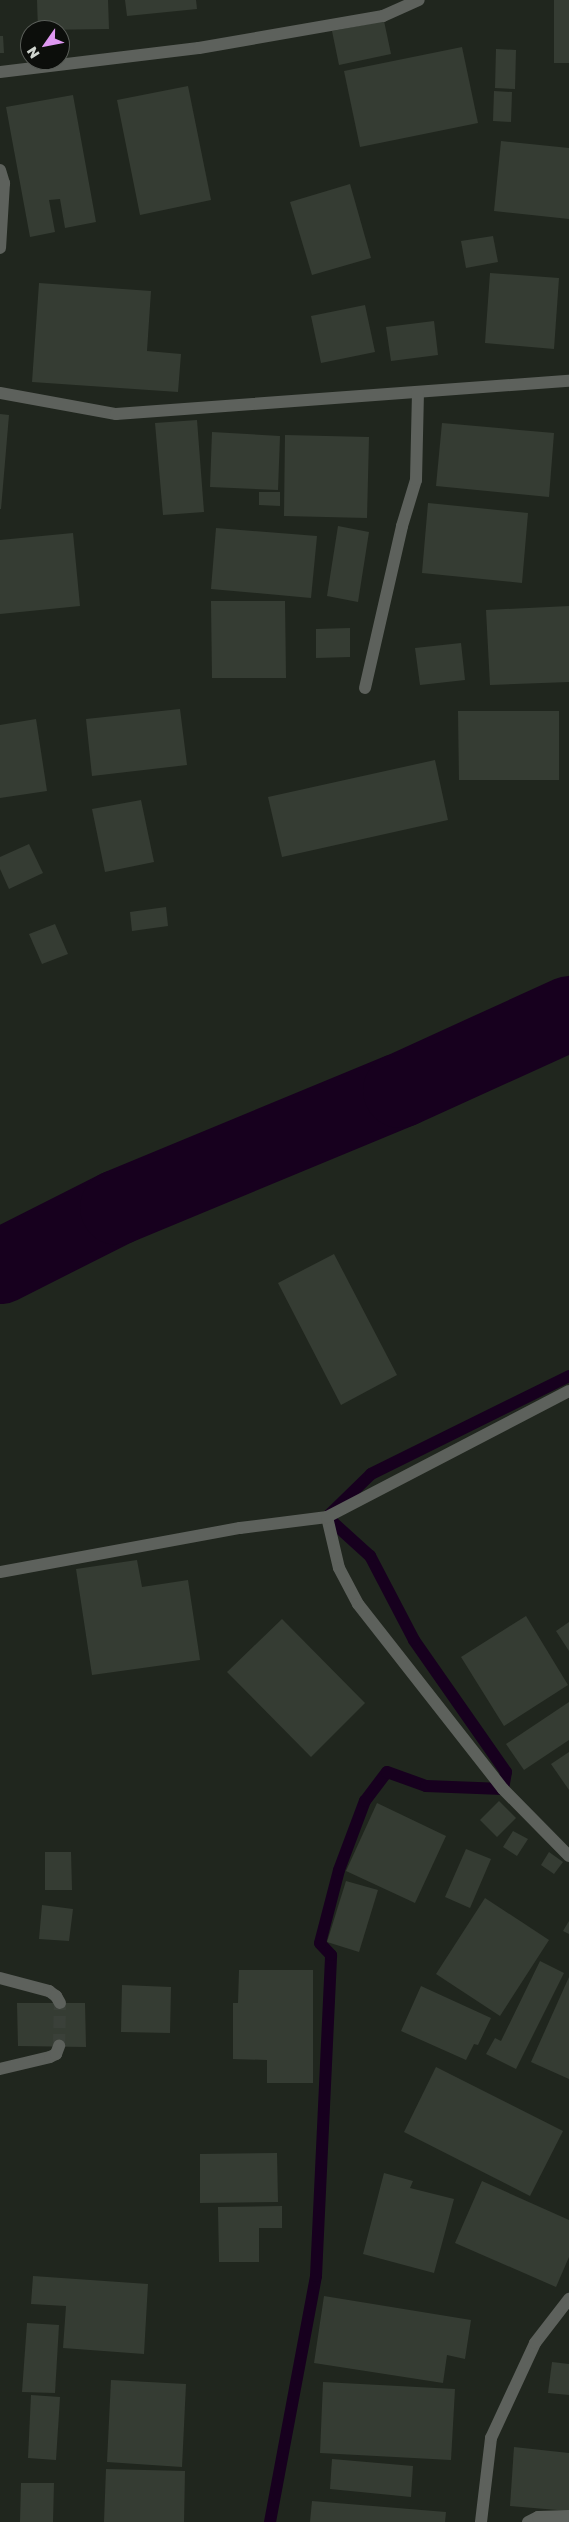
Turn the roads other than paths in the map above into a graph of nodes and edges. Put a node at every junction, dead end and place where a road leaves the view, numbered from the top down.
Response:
1 (419, 0) edge
2 (0, 72) edge
3 (0, 170) edge
4 (0, 248) edge
5 (569, 381) edge
6 (418, 392) junction
7 (0, 393) edge
8 (365, 688) dead end
9 (569, 1391) edge
10 (327, 1517) junction
11 (0, 1572) edge
12 (569, 1856) edge
13 (0, 1978) edge
14 (60, 2003) dead end
15 (59, 2046) dead end
16 (0, 2070) edge
17 (569, 2299) edge
18 (569, 2516) edge
19 (481, 2522) edge
20 (528, 2522) edge

1 - 2 street
3 - 4 street
5 - 6 street
6 - 7 street
6 - 8 street
9 - 10 street
10 - 11 street
10 - 12 street
13 - 14 street
15 - 16 street
17 - 19 street
18 - 20 street

